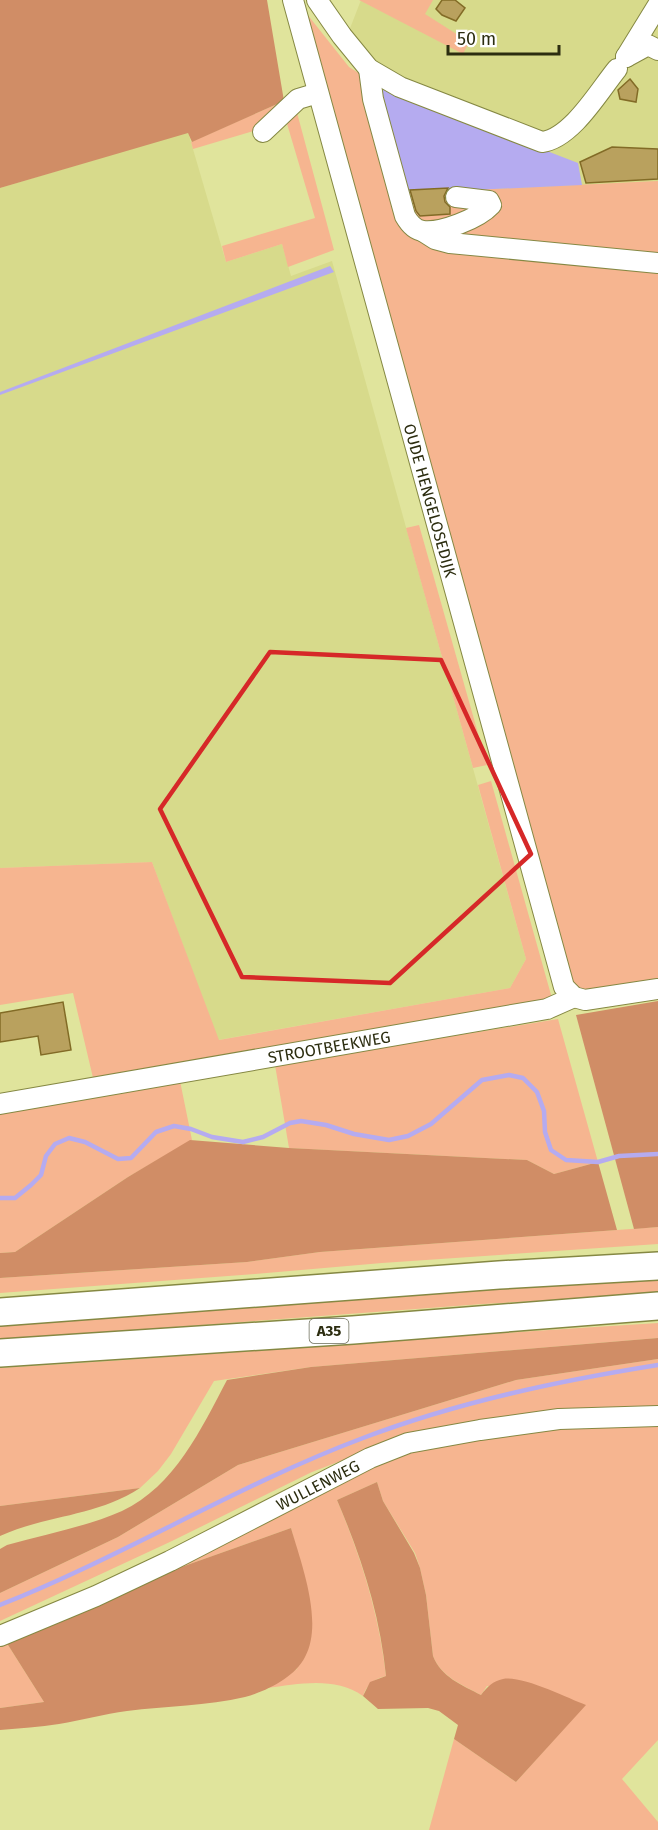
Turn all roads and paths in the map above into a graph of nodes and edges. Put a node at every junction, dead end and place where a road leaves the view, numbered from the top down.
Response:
1 (293, 0) edge
2 (317, 0) edge
3 (658, 5) edge
4 (658, 50) edge
5 (369, 69) junction
6 (617, 69) dead end
7 (318, 93) junction
8 (262, 132) dead end
9 (456, 197) dead end
10 (424, 231) junction
11 (658, 263) edge
12 (658, 989) edge
13 (574, 997) junction
14 (0, 1104) edge
15 (658, 1266) edge
16 (658, 1306) edge
17 (0, 1312) edge
18 (0, 1353) edge
19 (658, 1416) edge
20 (0, 1636) edge

1 - 7 street, OUDE HENGELOSEDIJK
2 - 5 street
3 - 4 street
5 - 6 street
5 - 10 street
7 - 8 street
7 - 13 street, OUDE HENGELOSEDIJK
9 - 10 street
10 - 11 street
12 - 13 street, STROOTBEEKWEG
13 - 14 street, STROOTBEEKWEG
15 - 17 highway
16 - 18 highway, A35
19 - 20 street, WULLENWEG

